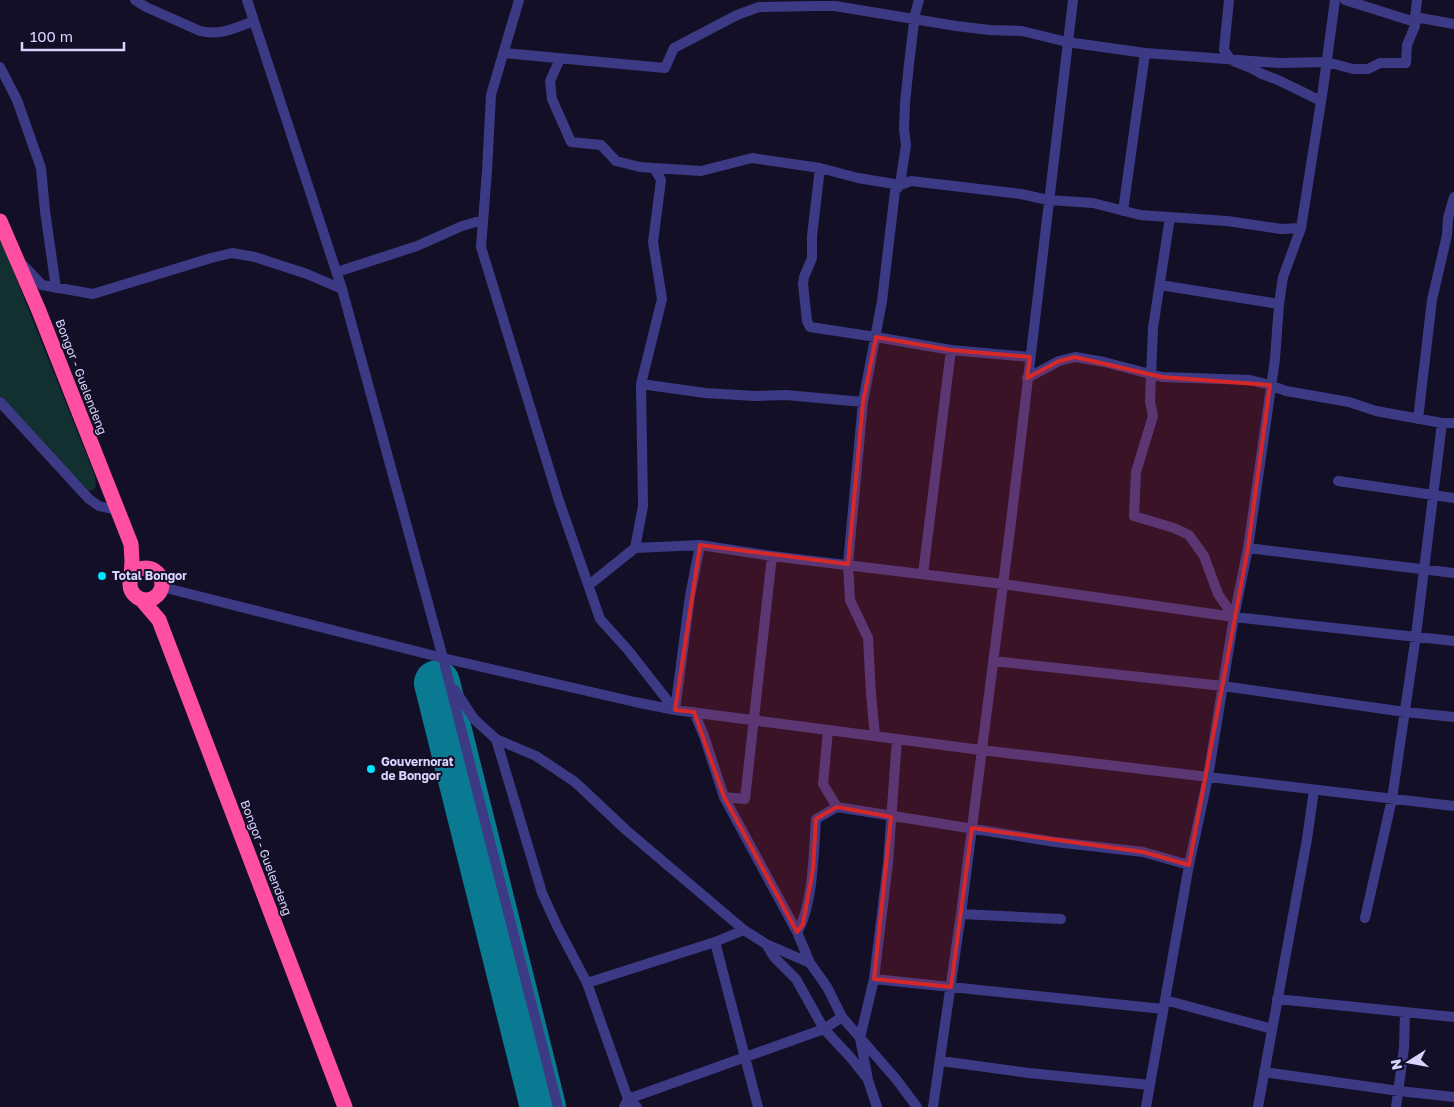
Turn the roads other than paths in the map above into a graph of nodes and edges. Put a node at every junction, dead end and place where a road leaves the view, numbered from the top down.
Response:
1 (135, 0) edge
2 (247, 0) edge
3 (519, 0) edge
4 (919, 0) edge
5 (1073, 0) edge
6 (1229, 0) edge
7 (1335, 0) edge
8 (1345, 0) edge
9 (1417, 0) edge
10 (823, 3) edge
11 (914, 18) junction
12 (1415, 19) junction
13 (254, 21) junction
14 (1454, 24) edge
15 (1067, 42) junction
16 (504, 53) junction
17 (1144, 53) junction
18 (560, 59) junction
19 (1231, 60) junction
20 (1327, 62) junction
21 (0, 67) edge
22 (1321, 101) junction
23 (654, 168) junction
24 (820, 168) junction
25 (900, 185) junction
26 (1454, 197) edge
27 (1048, 200) junction
28 (1123, 211) junction
29 (1170, 217) junction
30 (483, 220) junction
31 (0, 222) edge
32 (1301, 228) junction
33 (8, 237) junction
34 (337, 272) junction
35 (1160, 285) junction
36 (56, 288) junction
37 (342, 289) junction
38 (1279, 304) junction
39 (876, 336) junction
40 (951, 350) junction
41 (1030, 357) junction
42 (1150, 374) junction
43 (1027, 378) junction
44 (641, 384) junction
45 (1270, 385) junction
46 (0, 402) edge
47 (863, 402) junction
48 (1418, 419) junction
49 (1442, 423) junction
50 (1454, 423) edge
51 (1338, 481) dead end
52 (1433, 496) junction
53 (1454, 498) edge
54 (116, 510) junction
55 (131, 544) junction
56 (700, 545) junction
57 (635, 548) junction
58 (1248, 548) junction
59 (772, 556) junction
60 (848, 564) junction
61 (151, 568) junction
62 (1424, 570) junction
63 (1454, 573) edge
64 (923, 574) junction
65 (131, 577) junction
66 (1003, 584) junction
67 (588, 585) junction
68 (160, 591) junction
69 (141, 599) junction
70 (1234, 617) junction
71 (160, 620) junction
72 (1416, 635) junction
73 (1454, 640) edge
74 (443, 658) junction
75 (993, 661) junction
76 (1223, 686) junction
77 (675, 710) junction
78 (694, 712) junction
79 (1405, 712) junction
80 (1454, 717) edge
81 (753, 720) junction
82 (828, 730) junction
83 (875, 736) junction
84 (496, 739) junction
85 (897, 739) junction
86 (981, 750) junction
87 (1208, 777) junction
88 (1314, 790) junction
89 (724, 797) junction
90 (1392, 799) junction
91 (1454, 806) edge
92 (837, 807) junction
93 (891, 817) junction
94 (972, 828) junction
95 (1189, 865) junction
96 (961, 914) junction
97 (1365, 918) dead end
98 (1061, 919) dead end
99 (744, 930) junction
100 (797, 932) junction
101 (715, 942) junction
102 (766, 944) junction
103 (810, 963) junction
104 (874, 979) junction
105 (587, 984) junction
106 (951, 988) junction
107 (1277, 999) junction
108 (1164, 1004) junction
109 (1405, 1012) junction
110 (842, 1017) junction
111 (1454, 1017) edge
112 (824, 1029) junction
113 (1272, 1029) junction
114 (860, 1038) junction
115 (744, 1057) junction
116 (941, 1061) junction
117 (1264, 1072) junction
118 (868, 1080) junction
119 (1150, 1085) junction
120 (1399, 1091) junction
121 (1454, 1097) edge
122 (626, 1103) edge
123 (345, 1107) edge
124 (558, 1107) edge
125 (638, 1107) edge
126 (758, 1107) edge
127 (877, 1107) edge
128 (917, 1107) edge
129 (933, 1107) edge
130 (1146, 1107) edge
131 (1258, 1107) edge
132 (1396, 1107) edge

1 - 13 street
2 - 13 street
3 - 16 street
4 - 11 street
5 - 15 street
6 - 19 street
7 - 20 street
8 - 12 street
9 - 12 street
10 - 11 street
10 - 18 street
11 - 15 street
11 - 25 street
12 - 14 street
12 - 20 street
13 - 34 street
15 - 17 street
15 - 27 street
16 - 18 street
16 - 30 street
17 - 19 street
17 - 28 street
18 - 23 street
19 - 20 street
19 - 22 street
20 - 22 street
21 - 36 street
22 - 32 street
23 - 24 street
23 - 44 street
24 - 25 street
24 - 39 street
25 - 27 street
25 - 39 street
26 - 48 street
27 - 28 street
27 - 41 street
28 - 29 street
29 - 32 street
29 - 35 street
30 - 34 street
30 - 67 street
31 - 33 highway, Bongor - Guelendeng
32 - 38 street
33 - 36 street
33 - 54 highway, Bongor - Guelendeng
34 - 37 street
35 - 38 street
35 - 42 street
36 - 37 street
37 - 74 street
38 - 45 street
39 - 40 street
39 - 47 street
40 - 41 street
40 - 64 street
41 - 43 street
42 - 43 street
42 - 45 street
42 - 70 street
43 - 66 street
44 - 47 street
44 - 57 street
45 - 48 street
45 - 58 street
46 - 54 street
47 - 60 street
48 - 49 street
49 - 50 street
49 - 52 street
51 - 52 street
52 - 53 street
52 - 62 street
54 - 55 highway, Bongor - Guelendeng
55 - 61 highway, Bongor - Guelendeng
55 - 65 highway, Bongor - Guelendeng
56 - 57 street
56 - 59 street
56 - 77 street
57 - 67 street
58 - 62 street
58 - 70 street
59 - 60 street
59 - 81 street
60 - 64 street
60 - 83 street
61 - 65 highway
61 - 68 highway
62 - 63 street
62 - 72 street
64 - 66 street
65 - 69 highway
66 - 70 street
66 - 75 street
67 - 77 street
68 - 69 highway
68 - 71 highway, Bongor - Guelendeng
68 - 74 street
69 - 71 highway, Bongor - Guelendeng
70 - 72 street
70 - 76 street
71 - 123 highway, Bongor - Guelendeng
72 - 73 street
72 - 79 street
74 - 77 street
74 - 84 street
74 - 124 street
75 - 76 street
75 - 86 street
76 - 79 street
76 - 87 street
77 - 78 street
78 - 81 street
78 - 89 street
79 - 80 street
79 - 90 street
81 - 82 street
81 - 89 street
82 - 83 street
82 - 92 street
83 - 85 street
84 - 99 street
84 - 105 street
85 - 86 street
85 - 93 street
86 - 87 street
86 - 94 street
87 - 88 street
87 - 95 street
88 - 90 street
88 - 107 street
89 - 100 street
90 - 91 street
90 - 97 street
92 - 93 street
92 - 100 street
93 - 94 street
93 - 104 street
94 - 95 street
94 - 96 street
95 - 108 street
96 - 98 street
96 - 106 street
99 - 101 street
99 - 102 street
100 - 103 street
101 - 105 street
101 - 115 street
102 - 103 street
102 - 112 street
103 - 110 street
104 - 106 street
104 - 114 street
105 - 122 street
106 - 108 street
106 - 116 street
107 - 109 street
107 - 113 street
108 - 113 street
108 - 119 street
109 - 111 street
109 - 120 street
110 - 112 street
110 - 114 street
112 - 115 street
112 - 118 street
113 - 117 street
114 - 118 street
114 - 128 street
115 - 122 street
115 - 126 street
116 - 119 street
116 - 129 street
117 - 120 street
117 - 131 street
118 - 127 street
119 - 130 street
120 - 121 street
120 - 132 street
122 - 125 street

